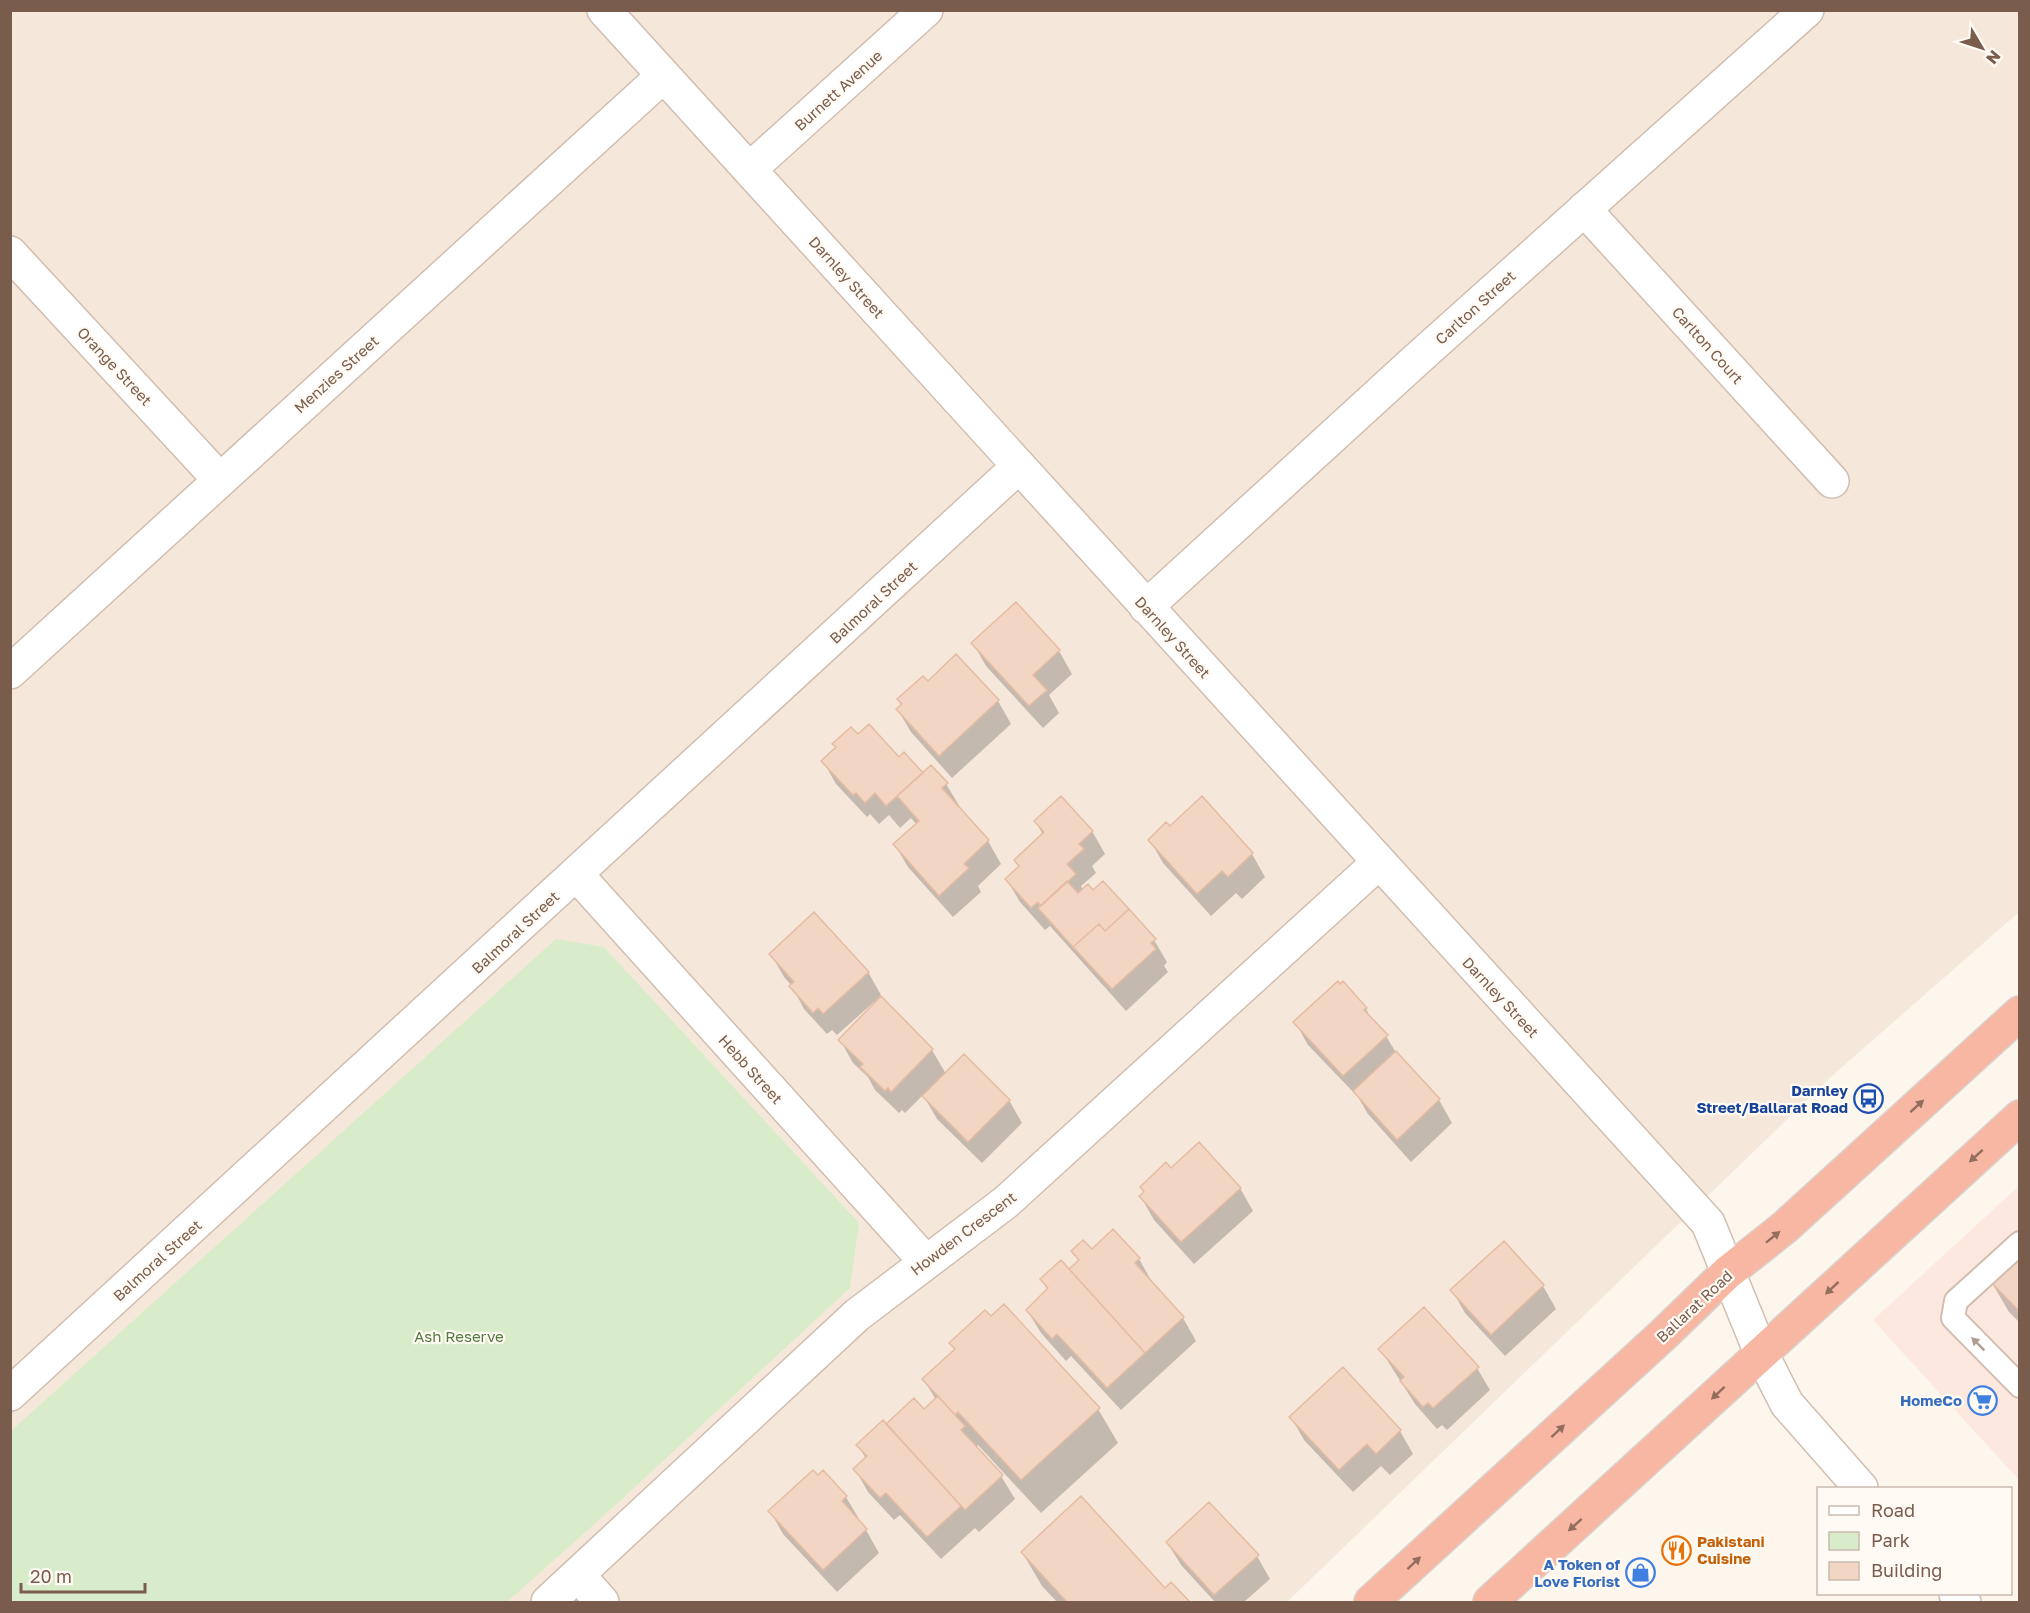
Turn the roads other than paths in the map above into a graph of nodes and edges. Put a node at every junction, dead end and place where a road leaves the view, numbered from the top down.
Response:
1 (604, 10) edge
2 (926, 10) edge
3 (1807, 10) edge
4 (663, 76) junction
5 (750, 169) junction
6 (1584, 209) junction
7 (10, 253) edge
8 (1018, 467) junction
9 (220, 480) junction
10 (1832, 481) dead end
11 (1146, 607) junction
12 (10, 672) edge
13 (1378, 863) junction
14 (577, 875) junction
15 (2019, 1013) edge
16 (2019, 1117) edge
17 (2019, 1243) edge
18 (926, 1262) junction
19 (1727, 1274) junction
20 (1761, 1353) junction
21 (2019, 1386) edge
22 (10, 1395) edge
23 (1860, 1487) edge
24 (578, 1575) junction
25 (548, 1602) edge
26 (603, 1602) edge
27 (1371, 1602) edge
28 (1490, 1602) edge

1 - 4 street, Darnley Street
2 - 5 street, Burnett Avenue
3 - 6 street, Carlton Street
4 - 5 street, Darnley Street
4 - 9 street, Menzies Street
5 - 8 street, Darnley Street
6 - 10 street, Carlton Court
6 - 11 street, Carlton Street
7 - 9 street, Orange Street
8 - 11 street, Darnley Street
8 - 14 street, Balmoral Street
9 - 12 street, Menzies Street
11 - 13 street, Darnley Street
13 - 18 street, Howden Crescent
13 - 19 street, Darnley Street
14 - 18 street, Hebb Street
14 - 22 street, Balmoral Street
19 -> 15 highway, Ballarat Road
16 -> 20 highway
21 -> 17 lane
18 - 24 street, Howden Crescent
19 - 20 street, Darnley Street
27 -> 19 highway, Ballarat Road
20 - 23 street, Darnley Street
20 -> 28 highway
24 - 25 street, Howden Crescent
24 - 26 street

